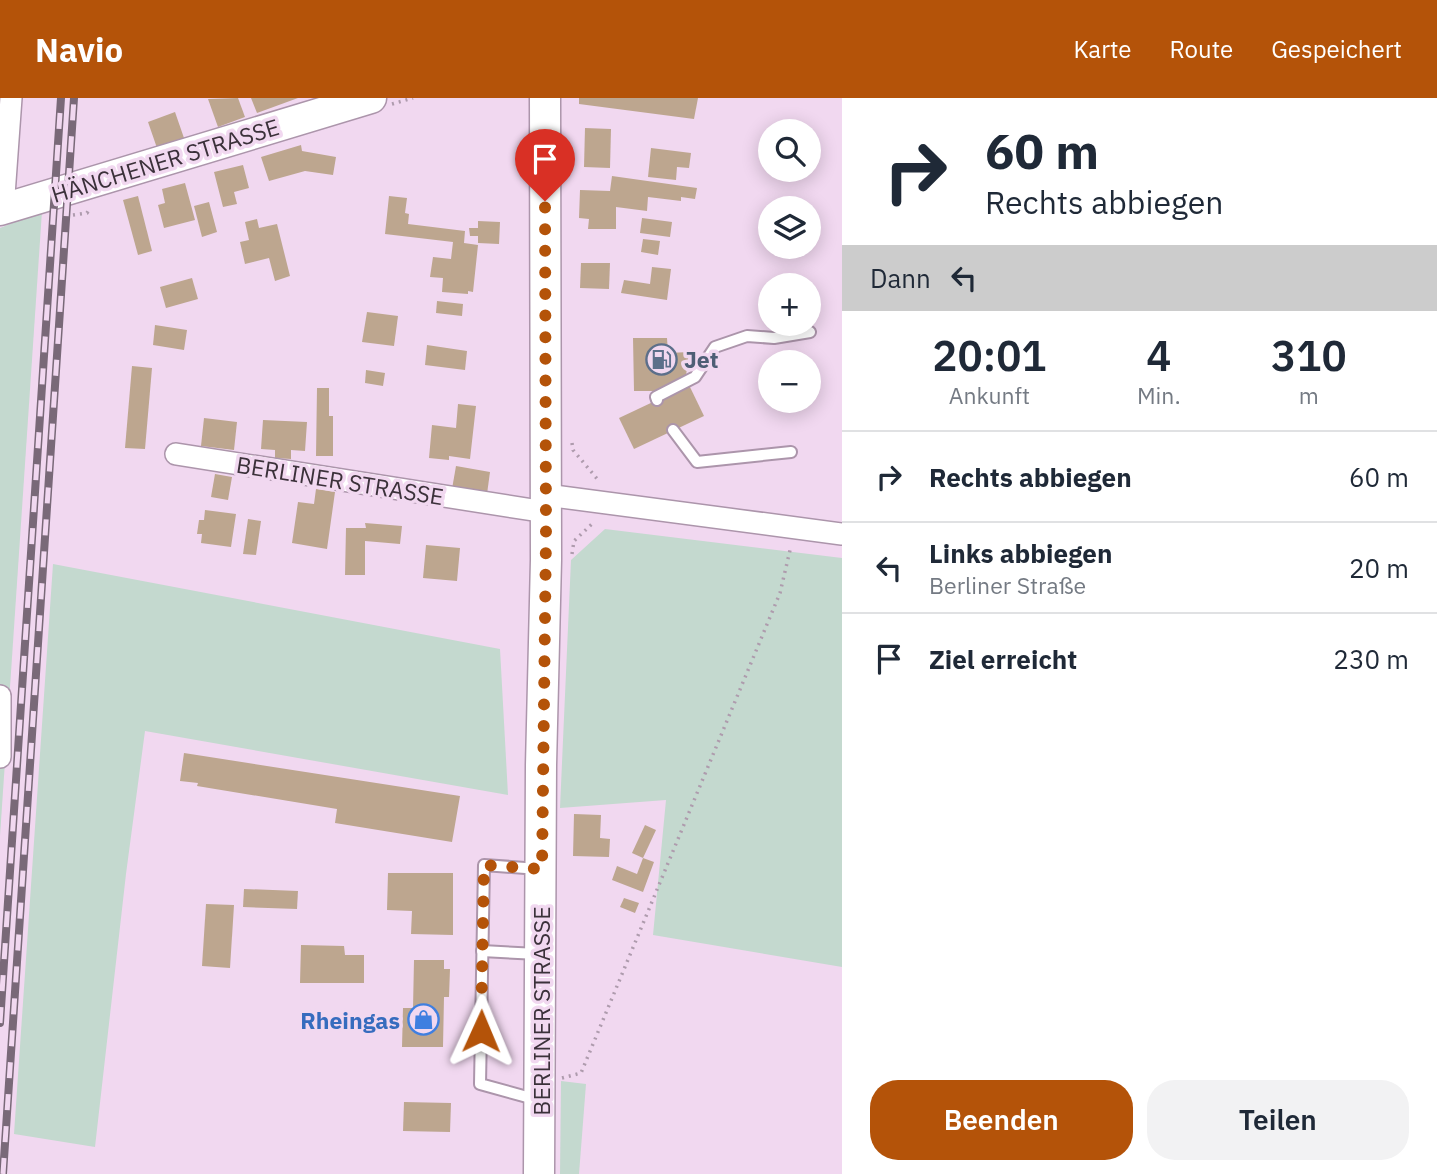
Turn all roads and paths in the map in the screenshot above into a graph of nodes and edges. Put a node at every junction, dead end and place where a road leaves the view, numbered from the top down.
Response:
1 (11, 98) edge
2 (371, 98) edge
3 (545, 98) edge
4 (2, 210) edge
5 (784, 336) edge
6 (657, 400) dead end
7 (673, 430) dead end
8 (792, 452) dead end
9 (176, 454) dead end
10 (546, 503) junction
11 (794, 526) junction
12 (842, 534) edge
13 (0, 696) edge
14 (0, 757) edge
15 (542, 869) junction
16 (482, 951) junction
17 (541, 954) junction
18 (540, 1093) junction
19 (540, 1174) edge

1 - 4 street
2 - 4 main road, HÄNCHENER STRASSE
3 - 10 main road, BERLINER STRASSE
5 - 6 lane
7 - 8 lane
9 - 10 street, BERLINER STRASSE
10 - 11 street, BERLINER STRASSE
10 - 15 main road, BERLINER STRASSE
11 - 12 street, BERLINER STRASSE
11 - 18 path
13 - 14 street
15 - 16 lane
15 - 17 main road, BERLINER STRASSE
16 - 17 lane
16 - 18 lane
17 - 18 main road, BERLINER STRASSE
18 - 19 main road, BERLINER STRASSE

